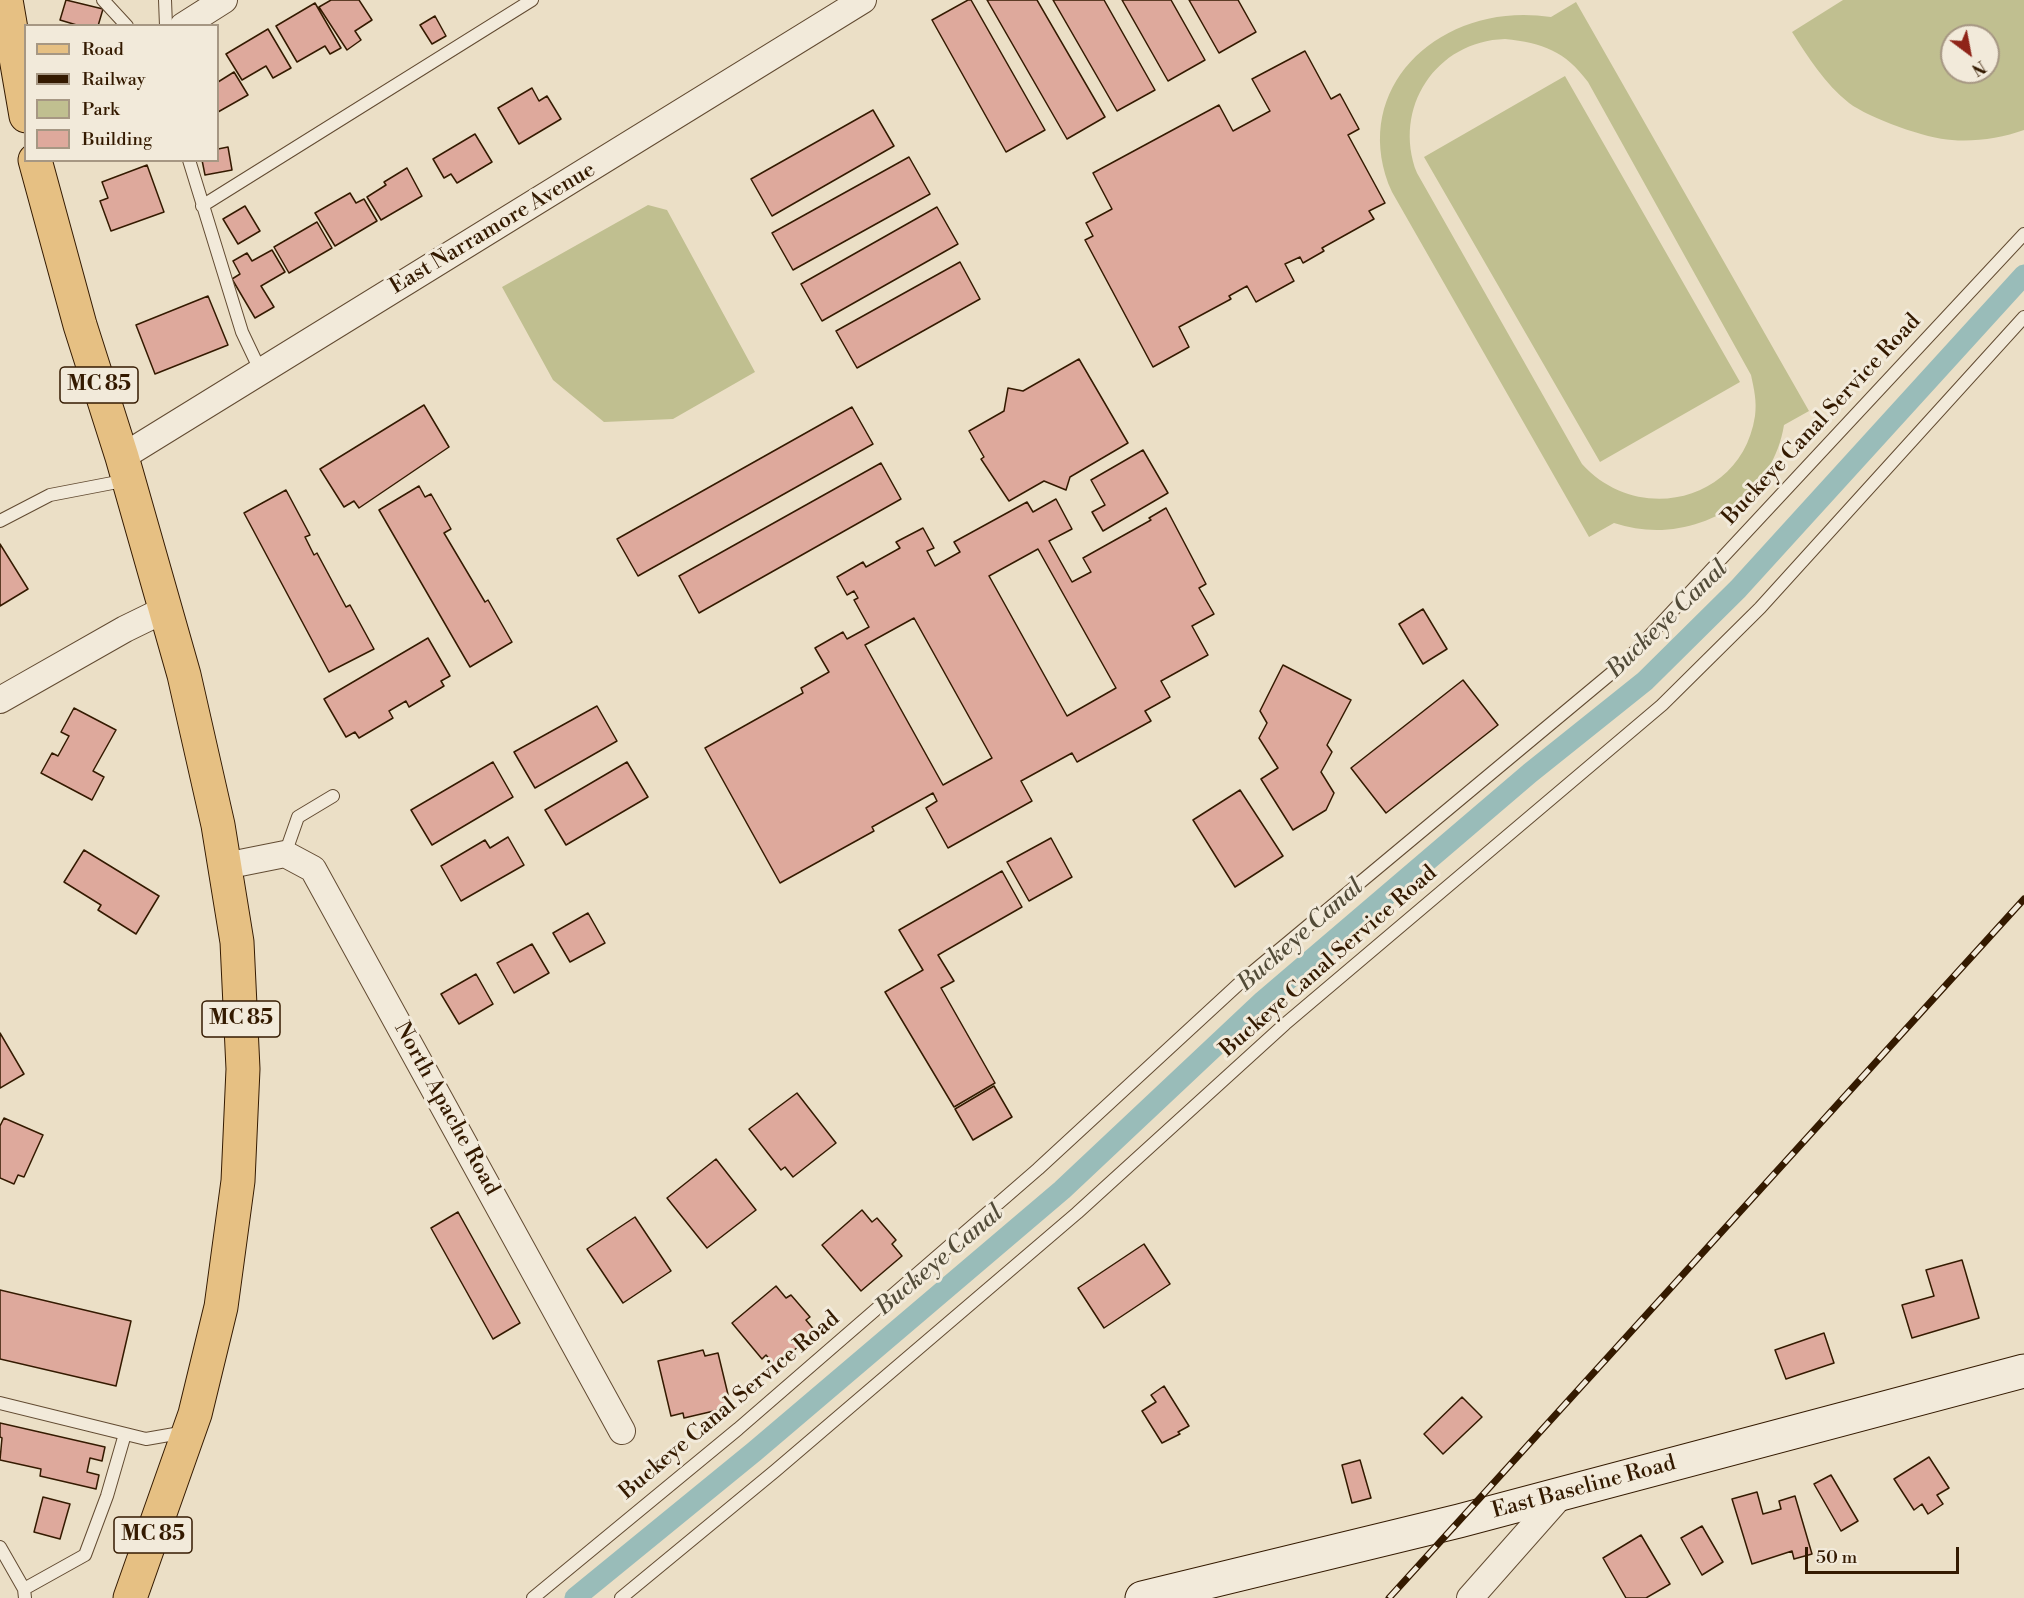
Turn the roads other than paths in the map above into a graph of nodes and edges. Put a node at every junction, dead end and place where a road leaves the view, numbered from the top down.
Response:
1 (6, 0) edge
2 (103, 0) edge
3 (165, 0) edge
4 (224, 0) edge
5 (532, 0) edge
6 (863, 0) edge
7 (125, 24) edge
8 (166, 24) edge
9 (186, 24) edge
10 (17, 93) edge
11 (36, 162) edge
12 (190, 162) edge
13 (202, 206) junction
14 (2024, 234) edge
15 (2024, 316) edge
16 (261, 372) junction
17 (125, 469) junction
18 (0, 521) edge
19 (166, 609) junction
20 (0, 700) edge
21 (333, 796) dead end
22 (285, 854) junction
23 (225, 866) junction
24 (2024, 1371) edge
25 (0, 1403) edge
26 (622, 1431) dead end
27 (189, 1432) junction
28 (124, 1434) junction
29 (1563, 1494) junction
30 (0, 1547) edge
31 (25, 1594) edge
32 (130, 1598) edge
33 (533, 1598) edge
34 (621, 1598) edge
35 (1142, 1598) edge
36 (1470, 1598) edge

1 - 10 main road
2 - 7 lane
3 - 8 lane
4 - 9 street
5 - 13 lane
6 - 16 street, East Narramore Avenue
11 - 17 main road, MC 85
12 - 13 lane
13 - 16 lane
14 - 33 lane, Buckeye Canal Service Road
15 - 34 lane, Buckeye Canal Service Road
16 - 17 street, East Narramore Avenue
17 - 18 lane
17 - 19 main road, MC 85
19 - 20 street
19 - 23 main road, MC 85
21 - 22 lane
22 - 23 street
22 - 26 street, North Apache Road
23 - 27 main road, MC 85
24 - 29 main road, East Baseline Road
25 - 28 lane
27 - 28 lane
27 - 32 main road, MC 85
28 - 31 lane
29 - 35 main road, East Baseline Road
29 - 36 street
30 - 31 lane

